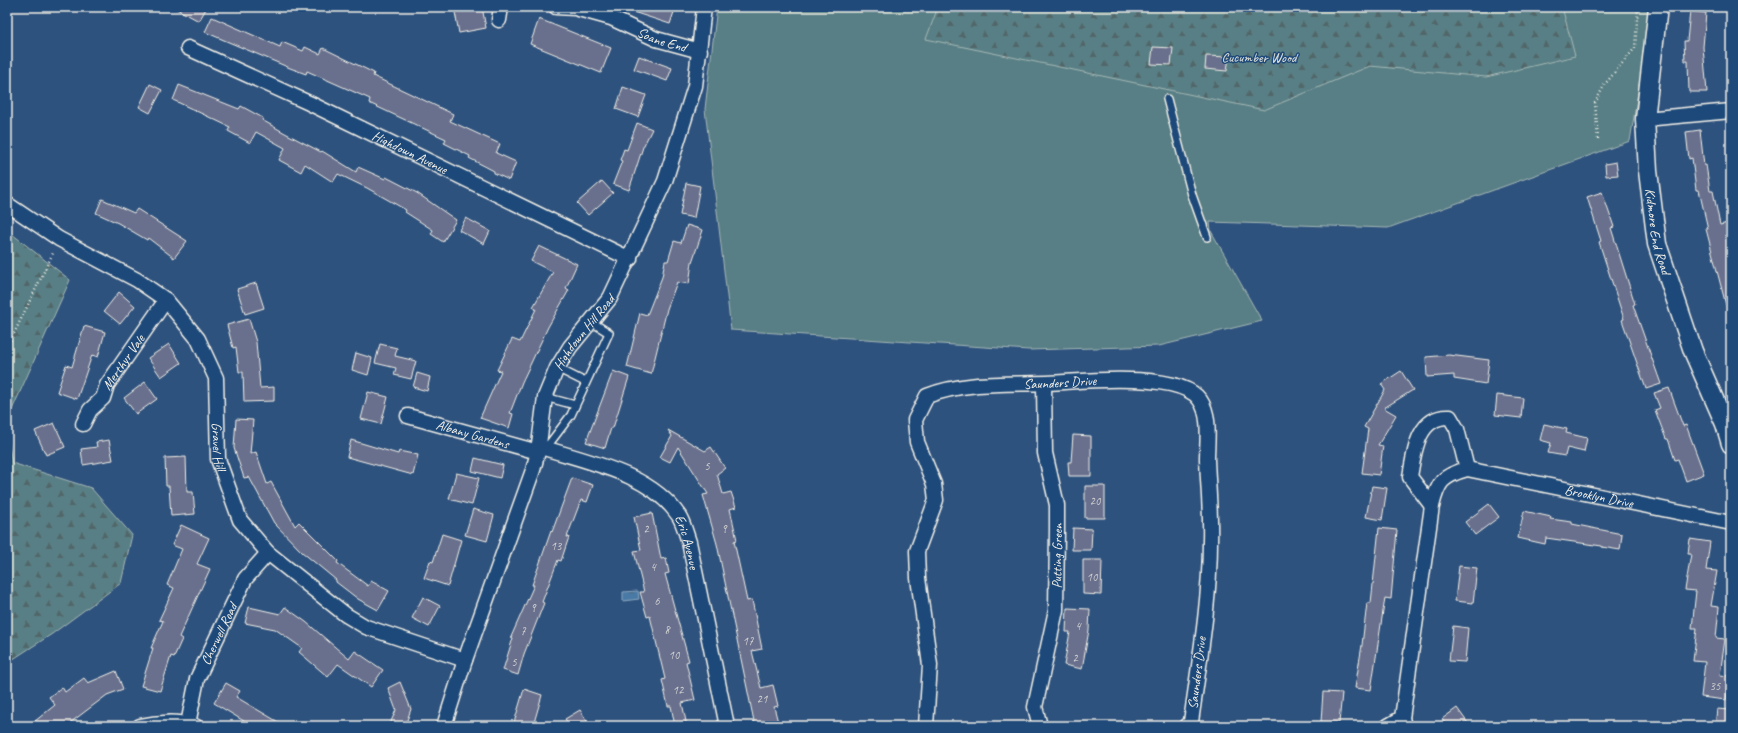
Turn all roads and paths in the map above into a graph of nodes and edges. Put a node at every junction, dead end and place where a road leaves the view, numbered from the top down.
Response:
1 (556, 7) edge
2 (1638, 7) edge
3 (1658, 7) edge
4 (701, 8) edge
5 (188, 48) dead end
6 (700, 52) junction
7 (1167, 98) dead end
8 (1731, 111) edge
9 (1645, 119) junction
10 (1598, 140) dead end
11 (7, 204) edge
12 (1207, 237) dead end
13 (59, 239) junction
14 (630, 259) junction
15 (166, 300) junction
16 (590, 321) junction
17 (7, 348) edge
18 (558, 368) junction
19 (585, 382) junction
20 (1044, 384) junction
21 (545, 398) junction
22 (575, 405) junction
23 (408, 416) dead end
24 (83, 424) dead end
25 (1731, 444) edge
26 (541, 449) junction
27 (1467, 469) junction
28 (1432, 506) junction
29 (1731, 523) edge
30 (268, 553) junction
31 (465, 660) junction
32 (1403, 722) edge
33 (192, 725) edge
34 (140, 726) edge
35 (444, 726) edge
36 (726, 726) edge
37 (926, 726) edge
38 (1040, 726) edge
39 (1187, 726) edge
40 (1388, 726) edge

1 - 6 street, Soane End
2 - 10 path
3 - 9 street, Kidmore End Road
4 - 6 street, Highdown Hill Road
5 - 14 street, Highdown Avenue
6 - 14 street, Highdown Hill Road
7 - 12 lane
8 - 9 street
9 - 25 street, Kidmore End Road
11 - 13 street, Gravel Hill
13 - 15 street, Gravel Hill
13 - 17 path
14 - 16 street, Highdown Hill Road
15 - 24 street, Merthyr Vale
15 - 30 street, Gravel Hill
16 - 18 street, Highdown Hill Road
16 - 19 lane
18 - 19 lane
18 - 21 street, Highdown Hill Road
19 - 22 lane
20 - 37 street, Saunders Drive
20 - 38 street, Putting Green
20 - 39 street, Saunders Drive
21 - 22 lane
21 - 26 street, Highdown Hill Road
22 - 26 lane
23 - 26 street, Albany Gardens
26 - 31 street, Highdown Hill Road
26 - 36 street, Eric Avenue
27 - 28 street
27 - 28 street
27 - 29 street, Brooklyn Drive
28 - 32 street
30 - 31 street, Gravel Hill
30 - 33 street, Cherwell Road
31 - 35 street, Highdown Hill Road
32 - 40 street
33 - 34 street

